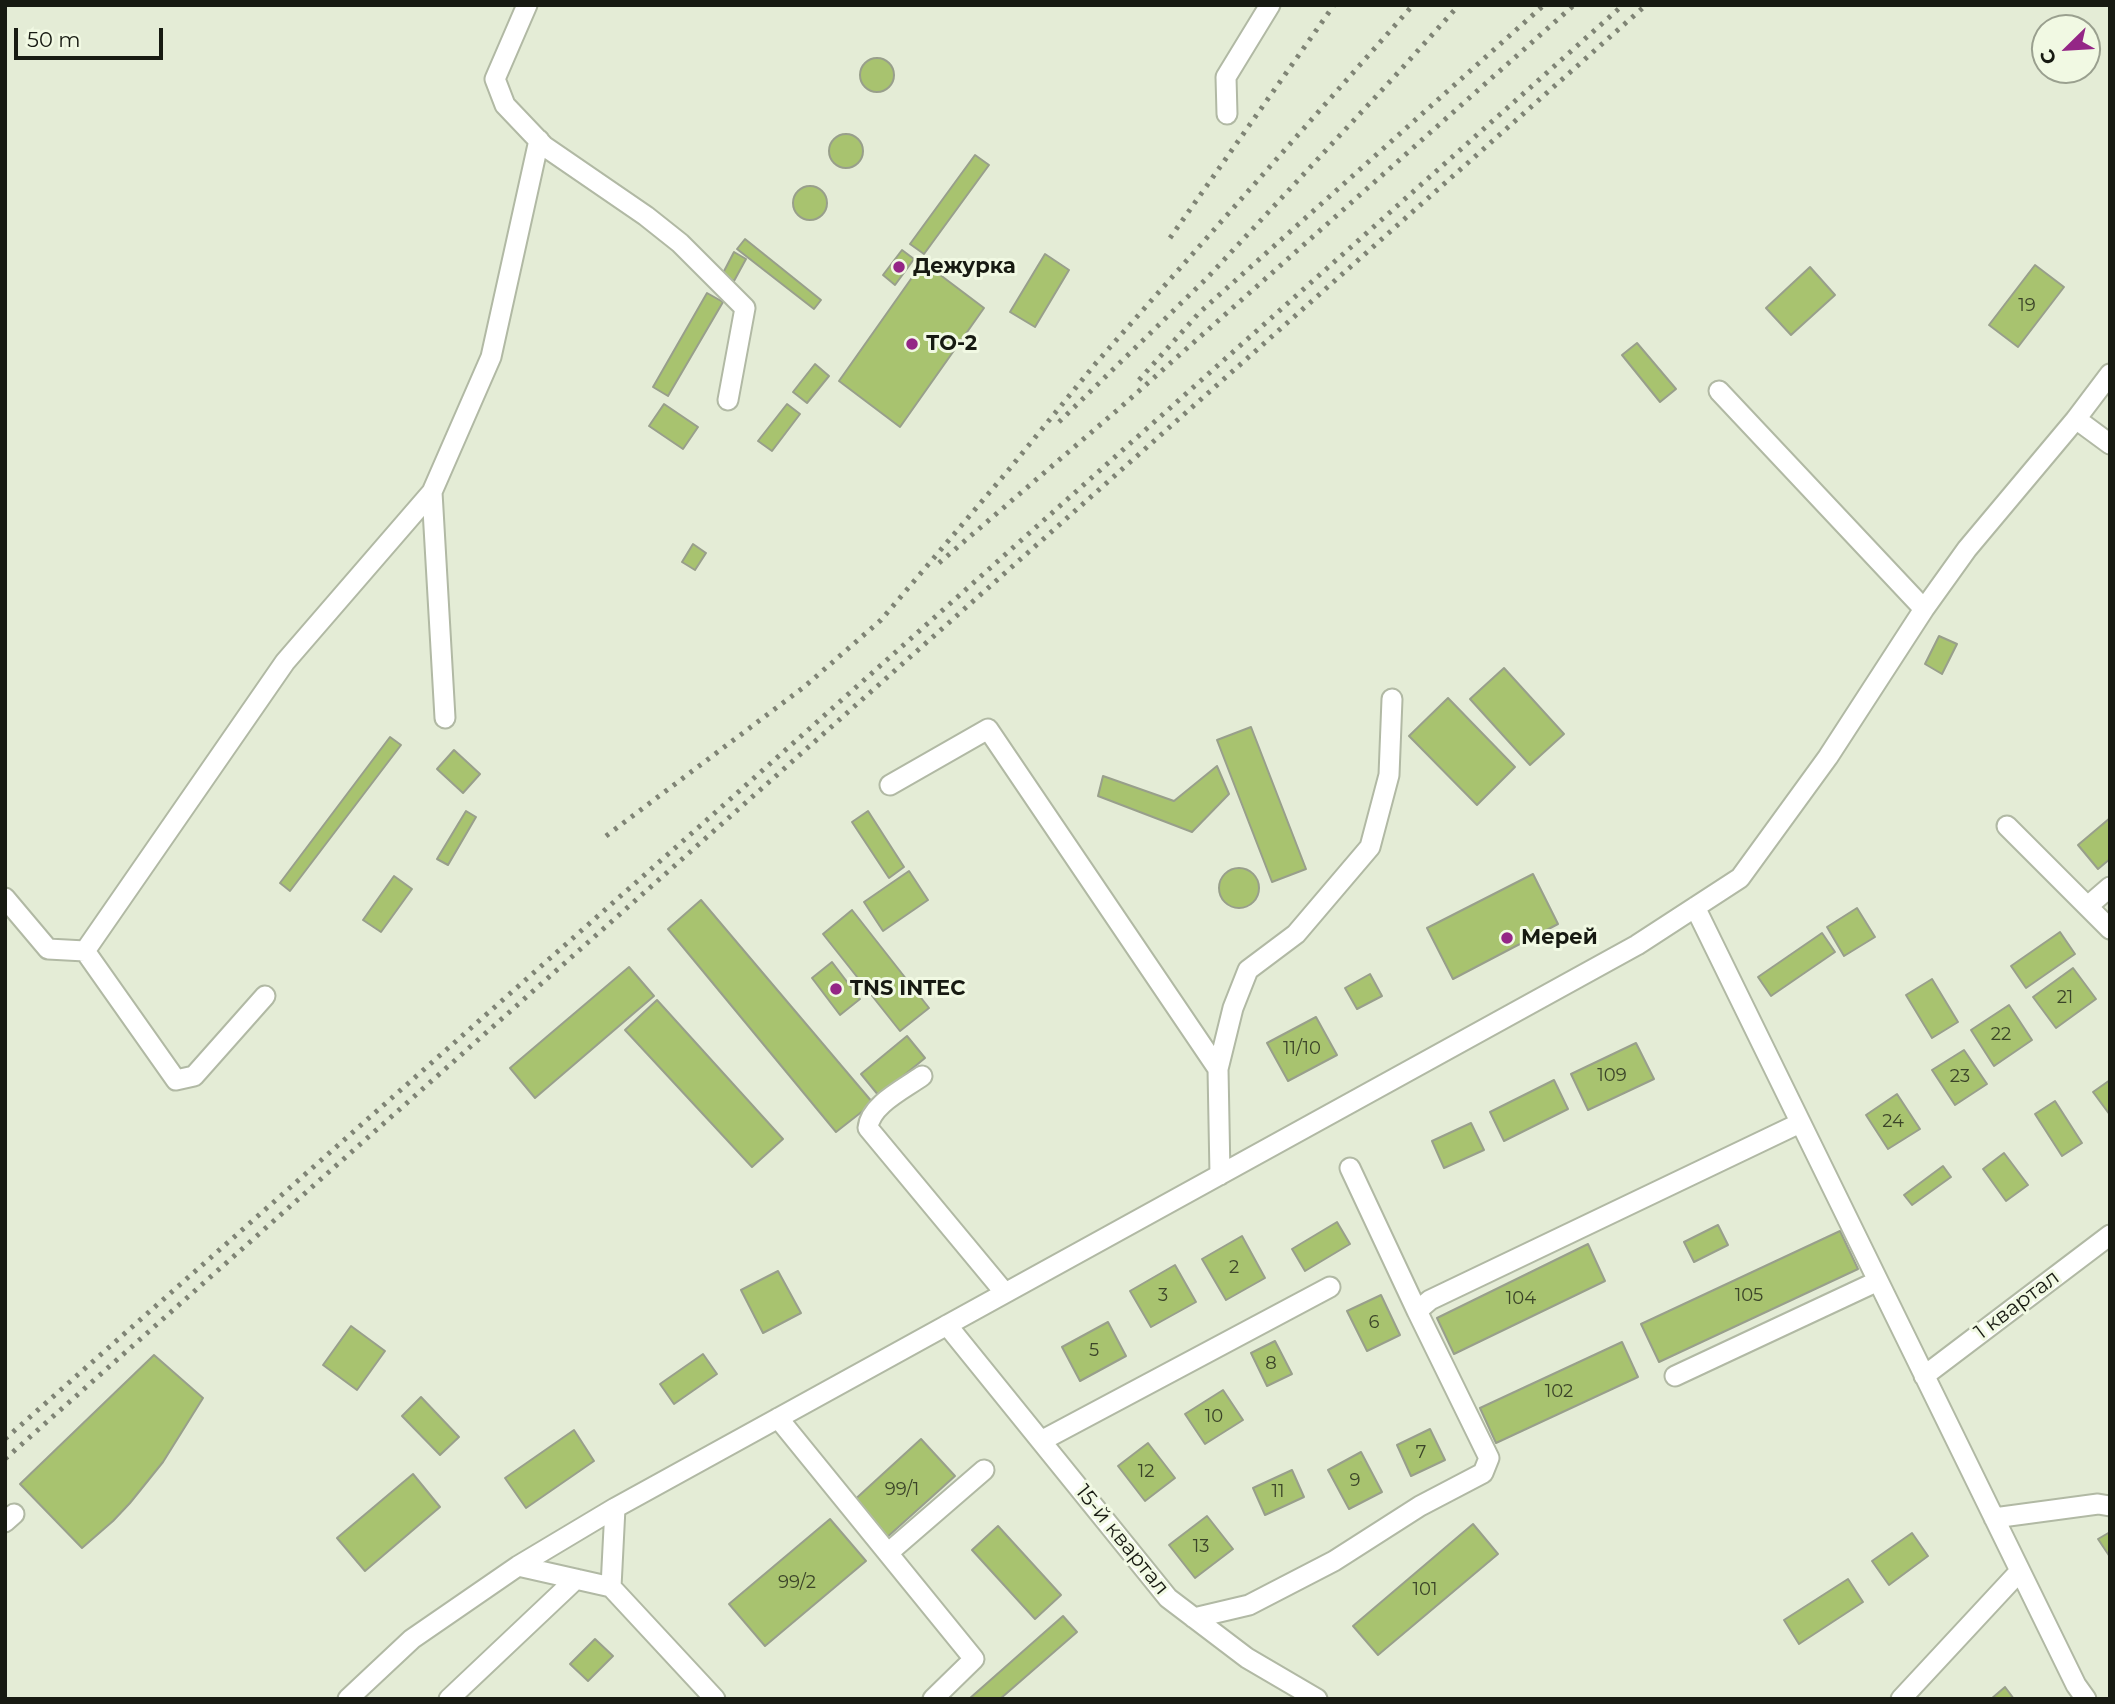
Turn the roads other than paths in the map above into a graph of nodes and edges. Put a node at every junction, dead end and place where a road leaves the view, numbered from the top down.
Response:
1 (527, 5) edge
2 (1270, 5) edge
3 (1227, 114) dead end
4 (539, 140) junction
5 (2110, 374) edge
6 (1719, 391) dead end
7 (728, 400) dead end
8 (2076, 419) junction
9 (2110, 444) edge
10 (432, 492) junction
11 (1924, 609) junction
12 (1392, 699) dead end
13 (446, 718) dead end
14 (890, 785) dead end
15 (2007, 826) dead end
16 (2110, 887) edge
17 (5, 898) edge
18 (2088, 906) junction
19 (1695, 907) junction
20 (2110, 929) edge
21 (85, 951) junction
22 (265, 996) dead end
23 (1217, 1069) junction
24 (922, 1076) dead end
25 (1800, 1122) junction
26 (1350, 1168) dead end
27 (1220, 1175) junction
28 (2110, 1235) edge
29 (1878, 1281) junction
30 (1330, 1287) dead end
31 (1005, 1293) junction
32 (1418, 1311) junction
33 (947, 1325) junction
34 (1675, 1376) dead end
35 (1924, 1376) junction
36 (778, 1418) junction
37 (1041, 1441) junction
38 (984, 1470) dead end
39 (2110, 1506) edge
40 (615, 1508) junction
41 (1994, 1518) junction
42 (888, 1553) junction
43 (518, 1566) junction
44 (2019, 1573) junction
45 (576, 1579) junction
46 (611, 1587) junction
47 (1194, 1618) junction
48 (348, 1699) edge
49 (449, 1699) edge
50 (715, 1699) edge
51 (933, 1699) edge
52 (1317, 1699) edge
53 (1901, 1699) edge
54 (2086, 1699) edge

1 - 4 street
2 - 3 street
4 - 7 street
4 - 10 street
5 - 8 street
6 - 11 street
8 - 9 street
8 - 11 street
10 - 13 street
10 - 21 street
11 - 19 street
12 - 23 street
14 - 23 street
15 - 18 street
16 - 18 street
17 - 21 street
18 - 20 street
19 - 25 street
19 - 27 street
21 - 22 street
23 - 27 street
24 - 31 street
25 - 29 street
25 - 32 street
26 - 32 street
27 - 31 street
28 - 35 street, 1 квартал
29 - 34 street
29 - 35 street
30 - 37 street
31 - 33 street
32 - 47 street
33 - 36 street
33 - 37 street, 15-й квартал
35 - 41 street
36 - 40 street
36 - 42 street
37 - 47 street, 15-й квартал
38 - 42 street
39 - 41 street
40 - 43 street
40 - 46 street
41 - 44 street
42 - 51 street
43 - 45 street
43 - 48 street
44 - 53 street
44 - 54 street
45 - 46 street
45 - 49 street
46 - 50 street
47 - 52 street, 15-й квартал

